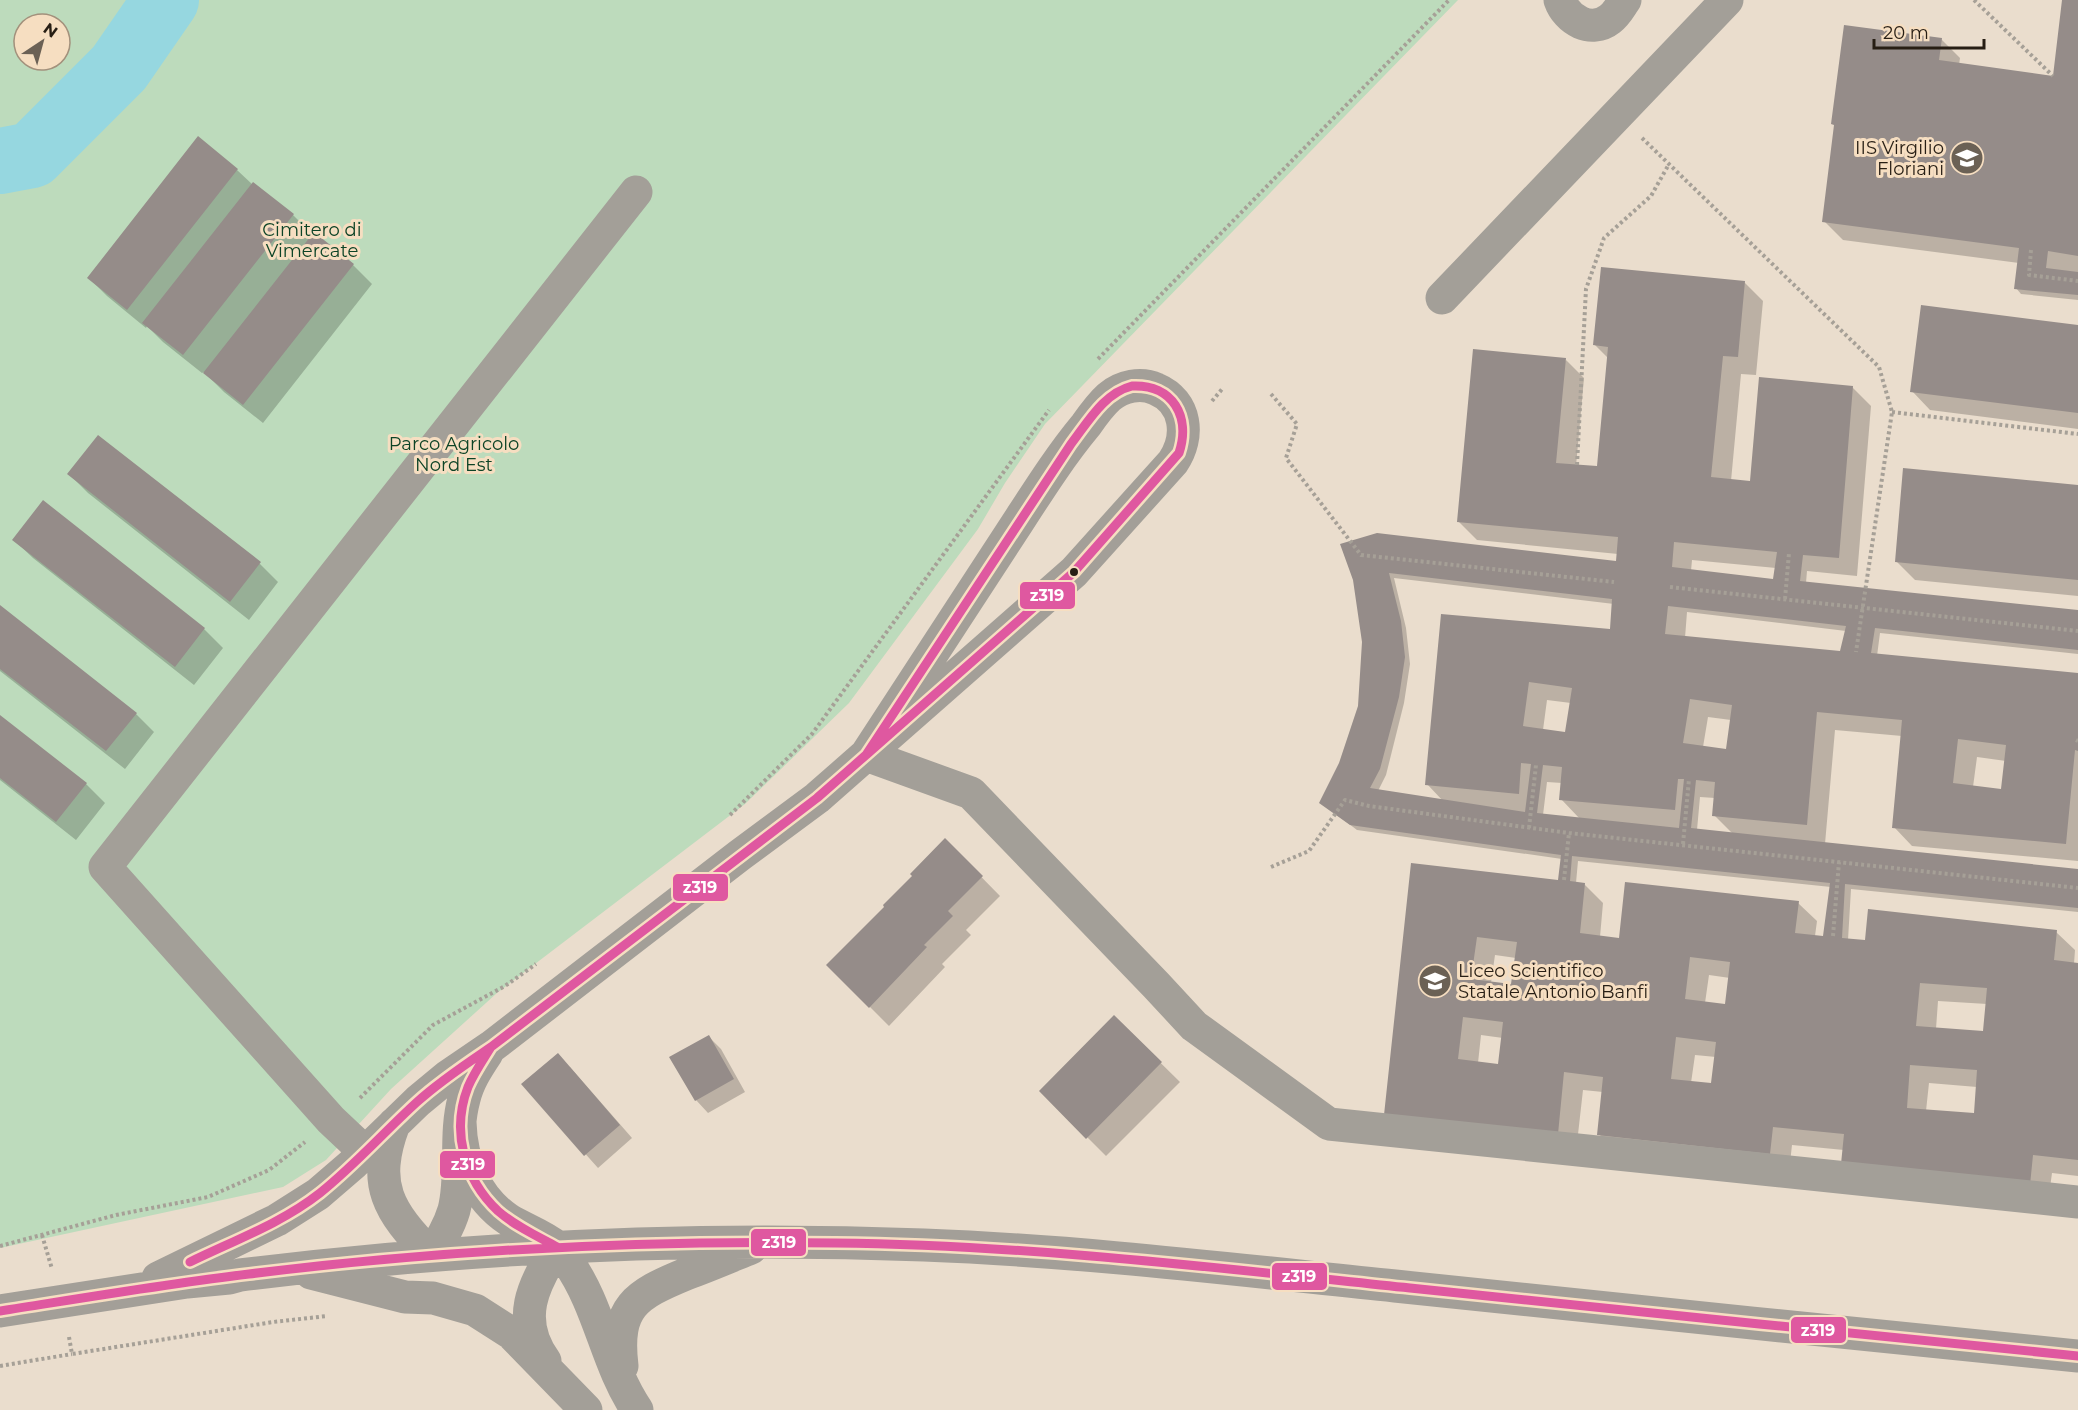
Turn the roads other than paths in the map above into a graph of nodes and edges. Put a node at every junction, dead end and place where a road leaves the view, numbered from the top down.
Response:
1 (1560, 0) edge
2 (1625, 0) edge
3 (1727, 0) edge
4 (636, 192) dead end
5 (1442, 298) dead end
6 (866, 754) junction
7 (491, 1047) junction
8 (395, 1122) junction
9 (460, 1122) junction
10 (365, 1152) junction
11 (2078, 1202) edge
12 (767, 1242) junction
13 (557, 1247) junction
14 (431, 1255) junction
15 (292, 1269) junction
16 (135, 1290) junction
17 (0, 1311) edge
18 (2078, 1356) edge
19 (630, 1399) edge
20 (579, 1404) edge

1 - 2 street
3 - 5 street
4 - 10 street
6 - 6 street
6 - 7 street
6 - 11 street
7 - 8 street
7 - 9 street
8 - 10 street
8 - 14 street
9 - 13 street
9 - 14 street
10 - 16 street
12 - 13 street
12 - 18 street
12 - 19 street
13 - 14 street
13 - 19 street
13 - 20 street
14 - 15 street
15 - 16 street
15 - 20 street
16 - 17 street

